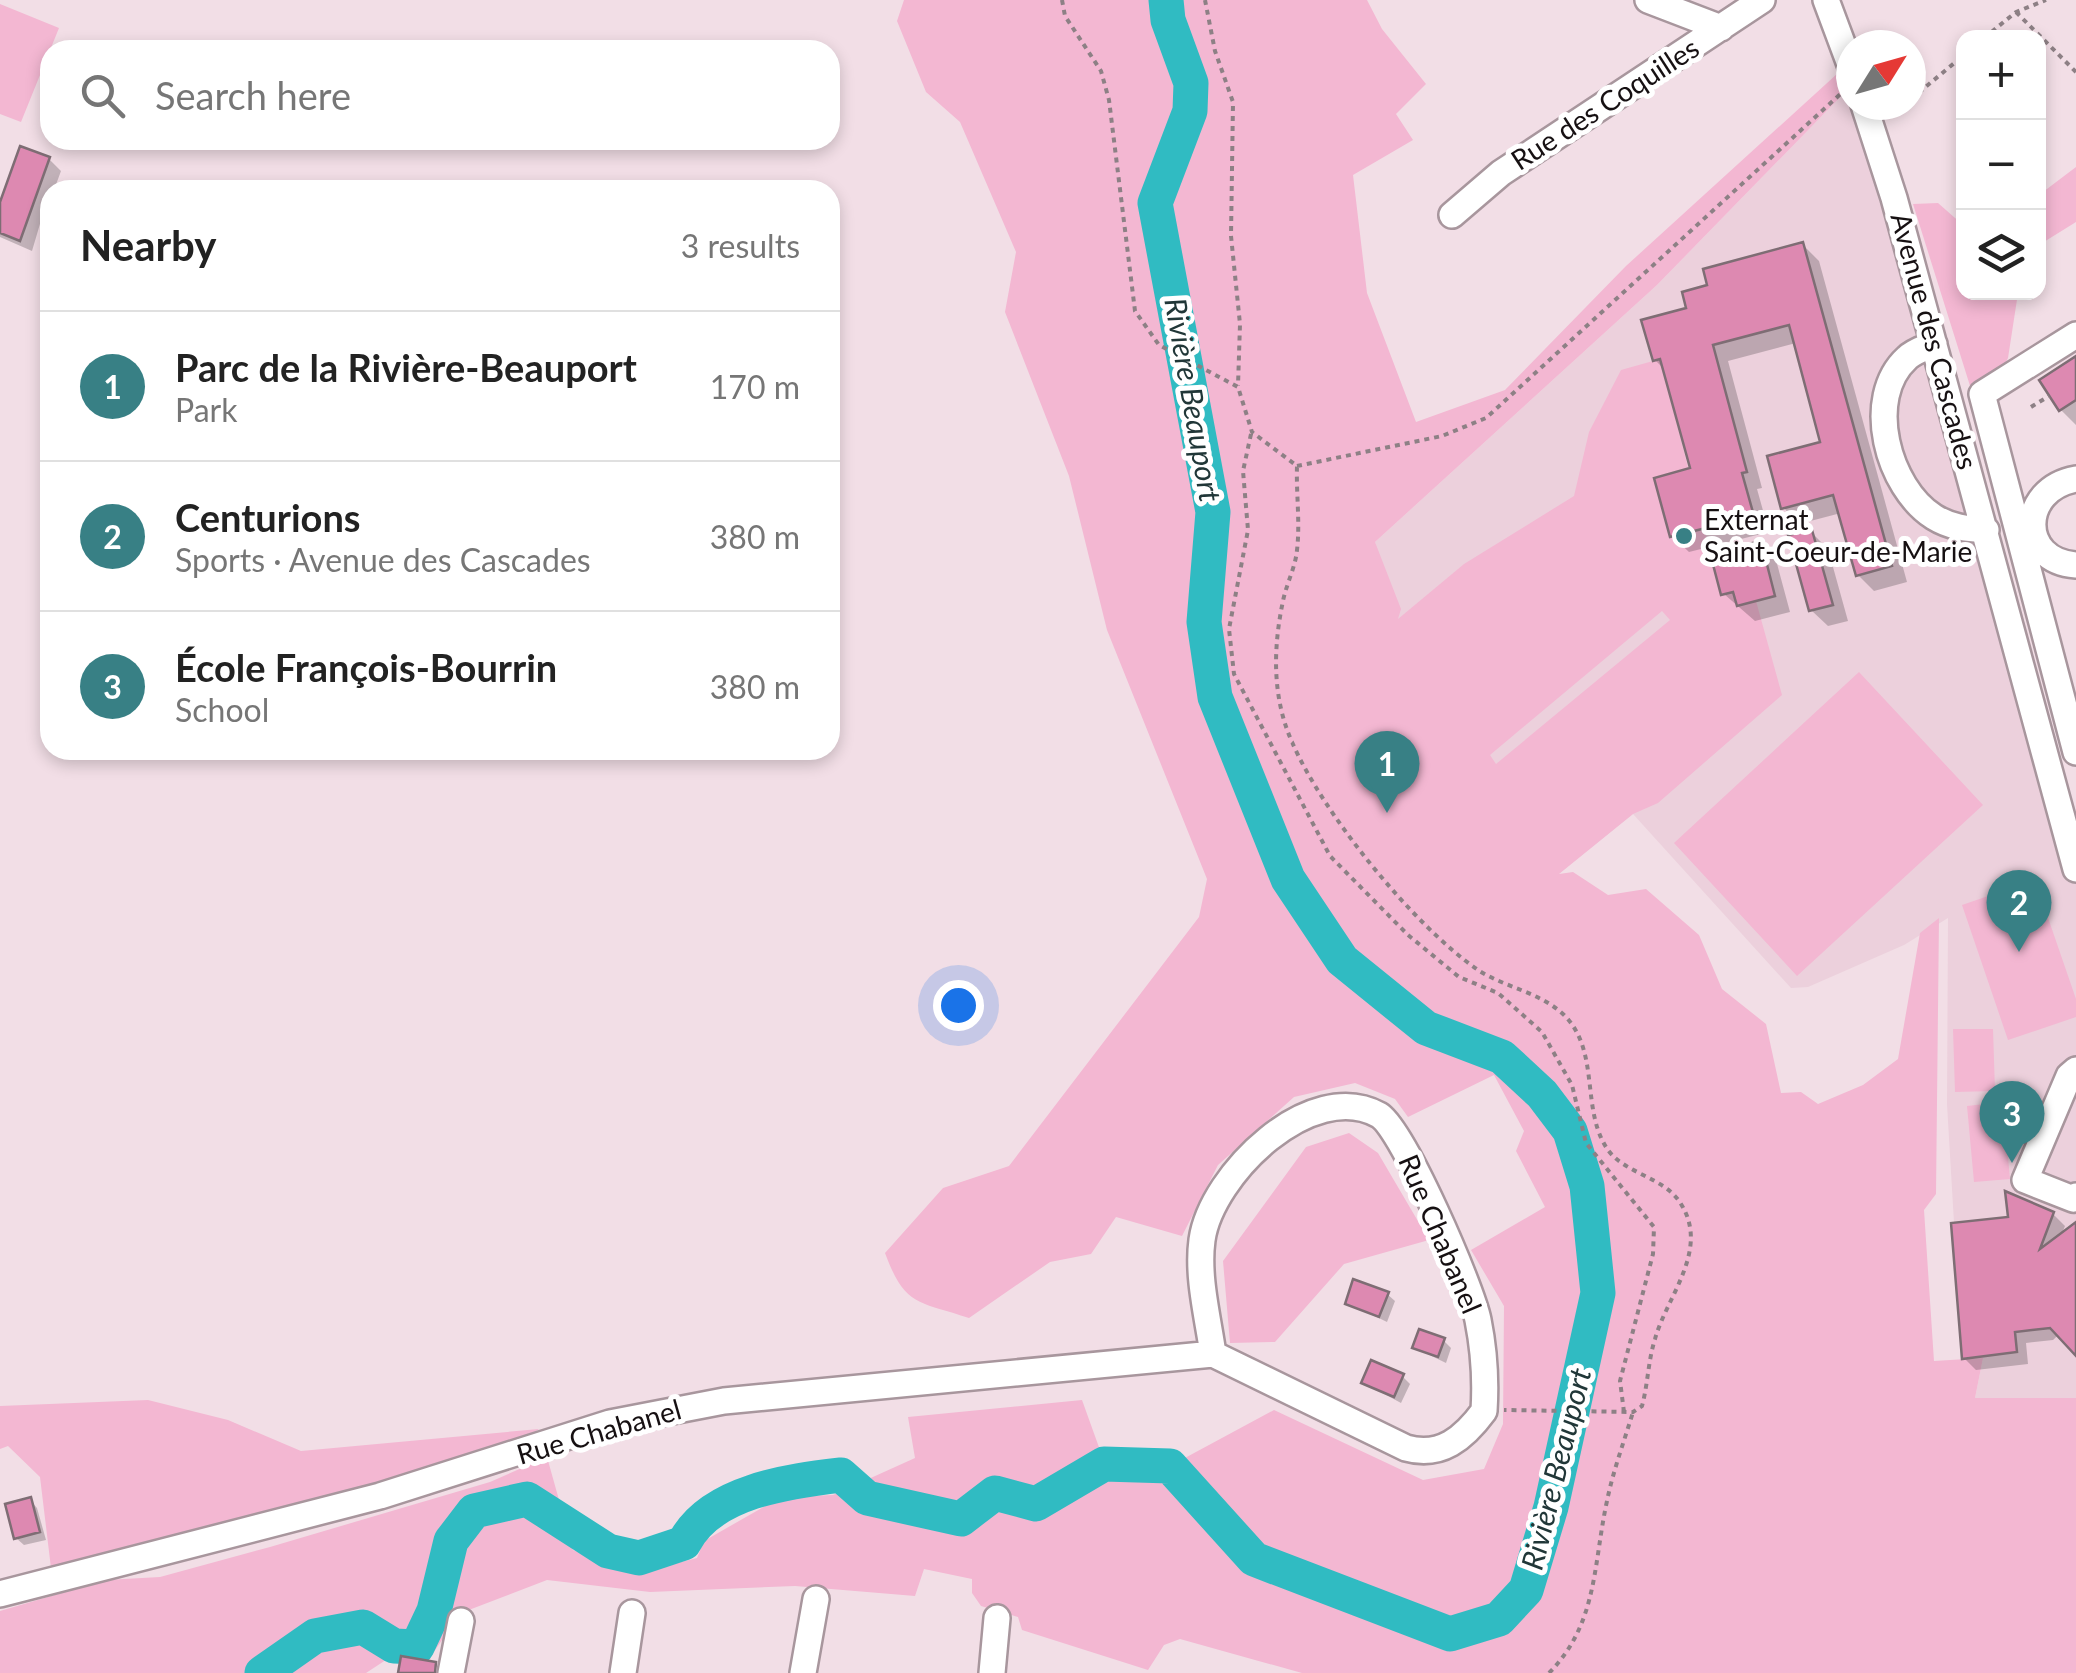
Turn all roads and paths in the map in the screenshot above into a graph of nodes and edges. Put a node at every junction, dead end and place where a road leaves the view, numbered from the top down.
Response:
1 (1062, 0) edge
2 (1205, 0) edge
3 (1648, 0) edge
4 (1762, 0) edge
5 (1826, 0) edge
6 (2046, 0) edge
7 (2016, 12) junction
8 (1720, 28) junction
9 (1837, 30) edge
10 (1994, 30) edge
11 (1956, 62) edge
12 (2076, 72) edge
13 (1926, 87) edge
14 (1836, 99) edge
15 (1868, 120) edge
16 (1452, 215) dead end
17 (2076, 335) edge
18 (1934, 344) junction
19 (1238, 387) junction
20 (2049, 396) dead end
21 (2031, 408) dead end
22 (1252, 432) junction
23 (1297, 466) junction
24 (2076, 479) edge
25 (1986, 530) junction
26 (2032, 547) junction
27 (2076, 565) edge
28 (1996, 568) junction
29 (2076, 752) edge
30 (2067, 809) edge
31 (2076, 869) edge
32 (2076, 1070) edge
33 (2076, 1196) edge
34 (1213, 1354) junction
35 (1484, 1411) junction
36 (1624, 1412) junction
37 (1633, 1412) junction
38 (0, 1594) edge
39 (816, 1599) dead end
40 (632, 1613) dead end
41 (998, 1618) dead end
42 (460, 1622) dead end
43 (452, 1673) edge
44 (623, 1673) edge
45 (804, 1673) edge
46 (992, 1673) edge
47 (1549, 1673) edge

1 - 19 path
2 - 19 path
3 - 8 street
4 - 8 street, Rue des Coquilles
5 - 9 street
6 - 7 path
7 - 10 path
7 - 12 path
8 - 16 street, Rue des Coquilles
11 - 13 path
14 - 23 path
15 - 18 street, Avenue des Cascades
17 - 26 street
18 - 25 street, Avenue des Cascades
18 - 25 street
19 - 22 path
20 - 21 path
22 - 23 path
22 - 36 path
23 - 37 path
24 - 26 street
25 - 28 street, Avenue des Cascades
26 - 27 street
26 - 28 street
26 - 29 street
28 - 30 street, Avenue des Cascades
30 - 31 street, Avenue des Cascades
32 - 33 street
34 - 35 street
34 - 35 street, Rue Chabanel
34 - 38 street, Rue Chabanel
35 - 36 path
36 - 37 path
37 - 47 path
39 - 45 street
40 - 44 street
41 - 46 street
42 - 43 street

